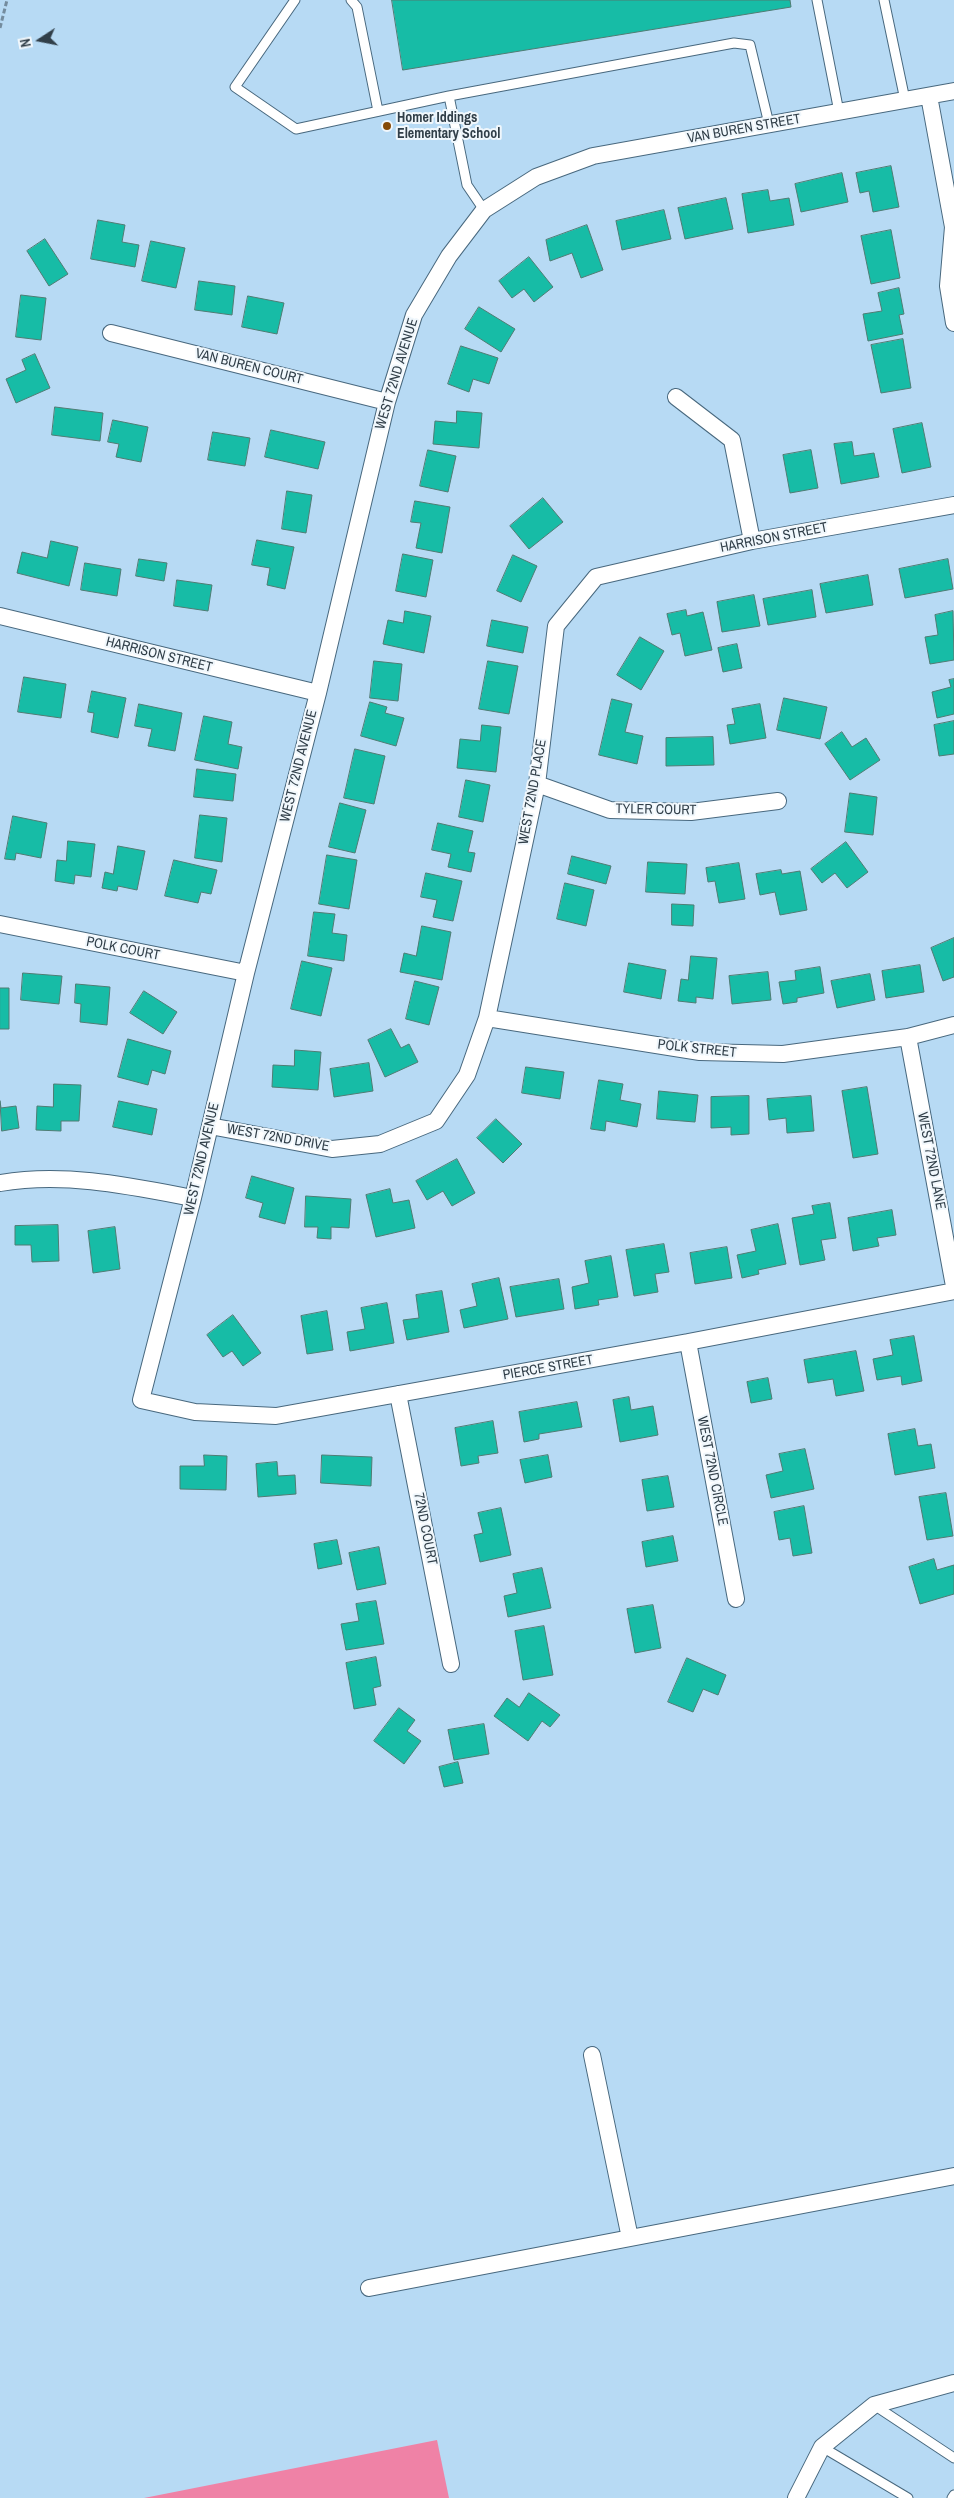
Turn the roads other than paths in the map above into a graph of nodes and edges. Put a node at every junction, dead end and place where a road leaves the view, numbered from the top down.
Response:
1 (295, 0) edge
2 (351, 0) edge
3 (817, 0) edge
4 (884, 0) edge
5 (954, 91) edge
6 (449, 96) junction
7 (929, 96) junction
8 (905, 100) junction
9 (378, 112) junction
10 (839, 112) junction
11 (769, 124) junction
12 (536, 177) joint
13 (484, 210) junction
14 (954, 323) edge
15 (111, 333) dead end
16 (676, 397) dead end
17 (387, 402) junction
18 (954, 505) edge
19 (752, 541) junction
20 (596, 577) joint
21 (0, 616) edge
22 (318, 693) junction
23 (537, 784) junction
24 (778, 801) dead end
25 (0, 924) edge
26 (246, 973) junction
27 (487, 1018) junction
28 (954, 1025) edge
29 (908, 1037) junction
30 (210, 1126) junction
31 (0, 1183) edge
32 (194, 1198) junction
33 (954, 1286) edge
34 (954, 1291) edge
35 (688, 1342) junction
36 (398, 1394) junction
37 (141, 1400) joint
38 (736, 1599) dead end
39 (451, 1664) dead end
40 (592, 2056) dead end
41 (954, 2176) edge
42 (630, 2238) junction
43 (369, 2288) dead end
44 (954, 2383) edge
45 (874, 2405) junction
46 (822, 2447) junction
47 (954, 2458) edge
48 (798, 2497) edge
49 (908, 2498) edge

1 - 9 lane
2 - 9 lane
3 - 10 lane
4 - 8 lane
5 - 7 street, VAN BUREN STREET
6 - 9 lane
6 - 11 lane
6 - 13 lane
7 - 8 street, VAN BUREN STREET
7 - 14 street
8 - 10 street, VAN BUREN STREET
10 - 11 street, VAN BUREN STREET
11 - 12 street, VAN BUREN STREET
12 - 13 street, WEST 72ND AVENUE
13 - 17 street, WEST 72ND AVENUE
15 - 17 street, VAN BUREN COURT
16 - 19 street
17 - 22 street, WEST 72ND AVENUE
18 - 19 street, HARRISON STREET
19 - 20 street, HARRISON STREET
20 - 23 street, WEST 72ND PLACE
21 - 22 street, HARRISON STREET
22 - 26 street, WEST 72ND AVENUE
23 - 24 street, TYLER COURT
23 - 27 street, WEST 72ND PLACE
25 - 26 street, POLK COURT
26 - 30 street, WEST 72ND AVENUE
27 - 29 street, POLK STREET
27 - 30 street, WEST 72ND DRIVE
28 - 29 street
29 - 33 street, WEST 72ND LANE
30 - 32 street, WEST 72ND AVENUE
31 - 32 street
32 - 37 street, WEST 72ND AVENUE
34 - 35 street, PIERCE STREET
35 - 36 street, PIERCE STREET
35 - 38 street, WEST 72ND CIRCLE
36 - 37 street, PIERCE STREET
36 - 39 street, 72ND COURT
40 - 42 street
41 - 42 street
42 - 43 street
44 - 45 street
45 - 46 street
45 - 47 lane
46 - 48 street
46 - 49 lane

